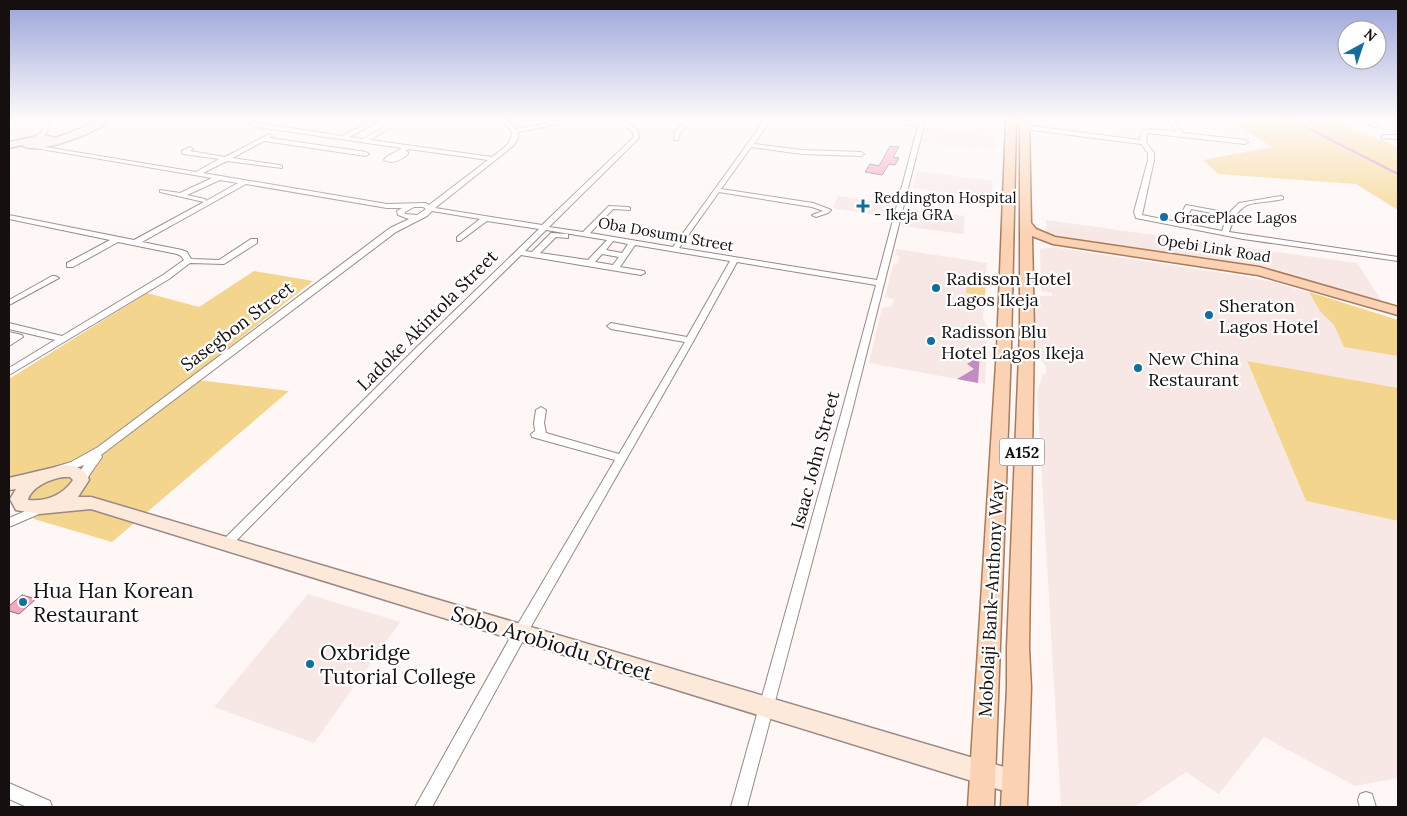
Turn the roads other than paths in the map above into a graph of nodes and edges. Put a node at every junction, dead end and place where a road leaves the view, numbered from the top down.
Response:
1 (130, 159) edge
2 (226, 159) joint
3 (494, 159) edge
4 (615, 159) edge
5 (739, 159) edge
6 (912, 159) edge
7 (1017, 159) edge
8 (1022, 159) edge
9 (1151, 159) edge
10 (280, 167) dead end
11 (196, 174) junction
12 (218, 178) junction
13 (245, 182) junction
14 (716, 190) junction
15 (162, 191) dead end
16 (182, 195) junction
17 (1281, 198) dead end
18 (203, 200) dead end
19 (387, 206) junction
20 (411, 206) junction
21 (628, 208) dead end
22 (430, 209) junction
23 (448, 212) junction
24 (402, 213) junction
25 (816, 214) dead end
26 (1186, 214) dead end
27 (1231, 215) junction
28 (420, 216) junction
29 (9, 217) edge
30 (485, 219) junction
31 (1025, 224) junction
32 (545, 228) junction
33 (393, 230) junction
34 (1225, 233) junction
35 (585, 234) junction
36 (118, 239) junction
37 (460, 239) dead end
38 (254, 241) dead end
39 (135, 243) junction
40 (633, 243) junction
41 (674, 250) junction
42 (519, 252) junction
43 (601, 252) junction
44 (534, 254) junction
45 (1025, 255) junction
46 (624, 256) junction
47 (1398, 259) edge
48 (734, 260) junction
49 (188, 261) junction
50 (590, 263) junction
51 (70, 265) dead end
52 (615, 268) junction
53 (640, 273) dead end
54 (55, 278) dead end
55 (879, 283) junction
56 (9, 303) edge
57 (1398, 311) edge
58 (1398, 317) edge
59 (1004, 325) junction
60 (9, 326) edge
61 (611, 326) dead end
62 (1027, 330) junction
63 (9, 335) edge
64 (62, 339) junction
65 (690, 340) junction
66 (9, 343) edge
67 (1004, 348) junction
68 (1026, 351) junction
69 (9, 372) edge
70 (541, 410) dead end
71 (102, 450) junction
72 (621, 458) junction
73 (52, 472) junction
74 (80, 481) junction
75 (9, 484) edge
76 (16, 497) edge
77 (91, 503) junction
78 (49, 505) junction
79 (9, 517) edge
80 (9, 523) edge
81 (226, 544) junction
82 (520, 633) junction
83 (765, 707) junction
84 (982, 773) junction
85 (9, 791) edge
86 (1014, 795) edge
87 (44, 807) edge
88 (423, 807) edge
89 (739, 807) edge
90 (981, 807) edge

1 - 11 street
2 - 10 street
2 - 11 street
3 - 22 street
4 - 32 street, Ladoke Akintola Street
5 - 14 street
6 - 55 street, Isaac John Street
7 - 59 main road, Mobolaji Bank-Anthony Way / A152
8 - 31 main road, Mobolaji Bank-Anthony Way / A152
9 - 34 street
11 - 12 street
12 - 13 street
12 - 16 street
13 - 19 street
13 - 39 street
14 - 25 street
14 - 41 street
15 - 16 street
16 - 18 street
17 - 27 street
19 - 20 street, Oba Dosumu Street
19 - 24 street
20 - 22 street, Oba Dosumu Street
20 - 24 street
21 - 35 street
22 - 23 street, Oba Dosumu Street
22 - 28 street
23 - 28 street
23 - 30 street, Oba Dosumu Street
24 - 28 street
24 - 33 street, Sasegbon Street
26 - 27 street
27 - 34 street
28 - 33 street, Sasegbon Street
29 - 36 street
30 - 32 street, Oba Dosumu Street
30 - 37 street
31 - 45 main road, Mobolaji Bank-Anthony Way / A152
31 - 57 main road, Opebi Link Road
32 - 35 street, Oba Dosumu Street
32 - 42 street, Ladoke Akintola Street
33 - 71 street, Sasegbon Street
34 - 47 street
35 - 40 street, Oba Dosumu Street
36 - 39 street
36 - 51 street
38 - 49 street
39 - 49 street
40 - 41 street, Oba Dosumu Street
40 - 46 street
41 - 48 street, Oba Dosumu Street
42 - 44 street
42 - 81 street, Ladoke Akintola Street
43 - 44 street
43 - 46 street
43 - 50 street
44 - 50 street
45 - 58 main road, Opebi Link Road
45 - 62 main road, Mobolaji Bank-Anthony Way / A152
46 - 52 street
48 - 55 street, Oba Dosumu Street
48 - 65 street
49 - 64 street
50 - 52 street
52 - 53 street
54 - 56 street
55 - 83 street, Isaac John Street
59 - 62 main road
59 - 67 main road, Mobolaji Bank-Anthony Way / A152
60 - 64 street
61 - 65 street
62 - 68 main road, Mobolaji Bank-Anthony Way / A152
63 - 66 street
64 - 69 street
65 - 72 street
67 - 68 main road
67 - 84 main road, Mobolaji Bank-Anthony Way / A152
68 - 86 main road, Mobolaji Bank-Anthony Way / A152
70 - 72 street
71 - 73 street, Sasegbon Street
71 - 74 street, Sasegbon Street
72 - 82 street
73 - 74 street
73 - 75 street
73 - 76 street
74 - 77 street
74 - 78 street
76 - 78 street, Sobo Arobiodu Street
76 - 79 street
77 - 78 street, Sobo Arobiodu Street
77 - 81 street, Sobo Arobiodu Street
78 - 80 street
81 - 82 street, Sobo Arobiodu Street
82 - 83 street, Sobo Arobiodu Street
82 - 88 street
83 - 84 street, Sobo Arobiodu Street
83 - 89 street, Isaac John Street
84 - 86 street, Sobo Arobiodu Street
84 - 90 main road, Mobolaji Bank-Anthony Way / A152
85 - 87 street

